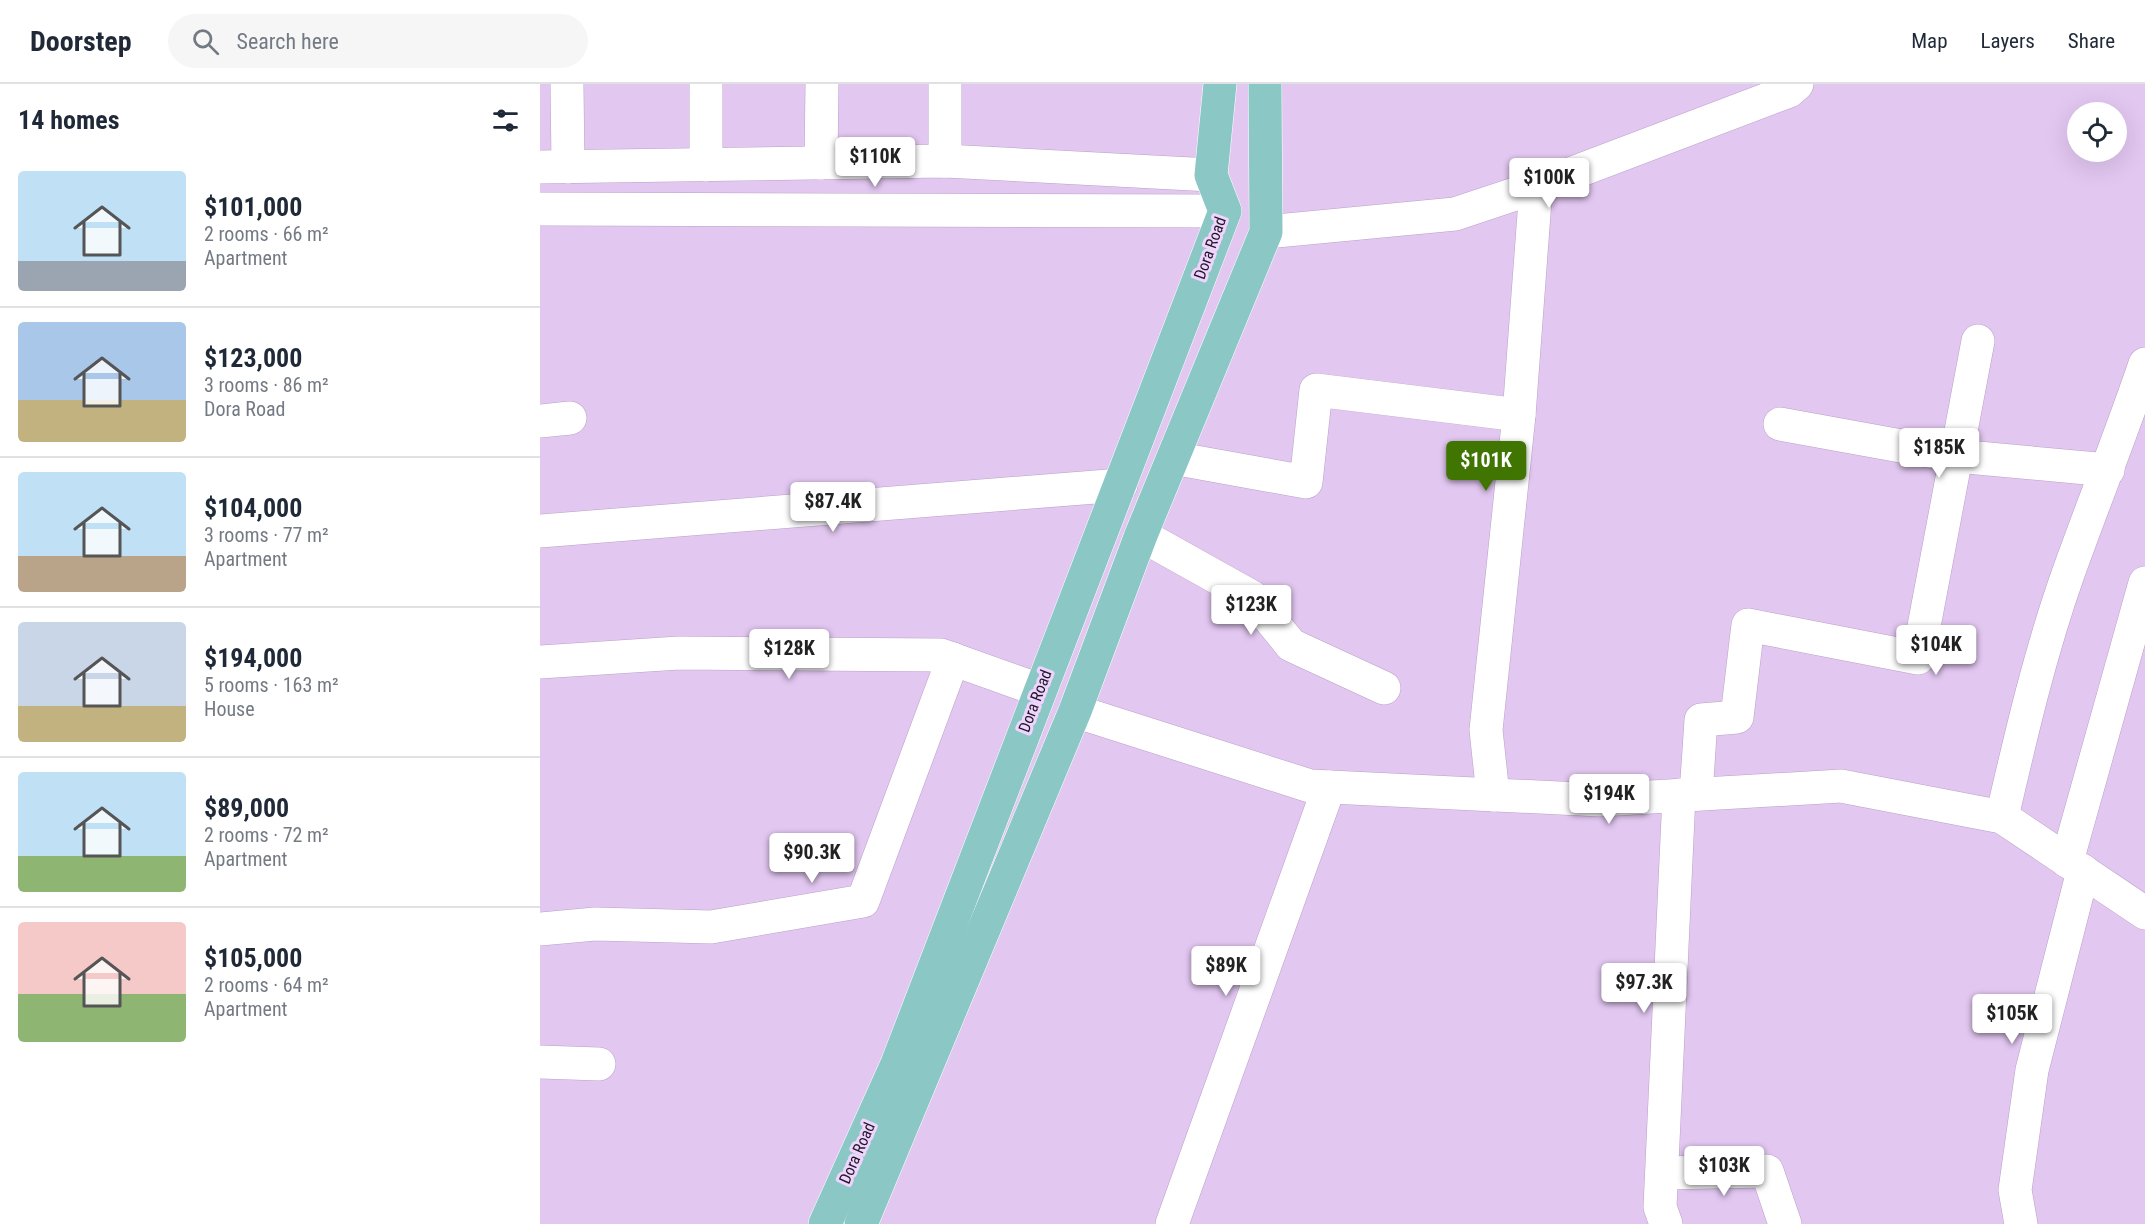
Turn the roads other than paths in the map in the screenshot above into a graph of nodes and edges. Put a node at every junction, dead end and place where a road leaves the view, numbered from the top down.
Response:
1 (567, 84) edge
2 (706, 84) edge
3 (822, 84) edge
4 (945, 84) edge
5 (1220, 84) edge
6 (1265, 84) edge
7 (1797, 84) edge
8 (1733, 97) edge
9 (945, 161) junction
10 (821, 163) junction
11 (706, 165) junction
12 (554, 167) edge
13 (1211, 175) junction
14 (1536, 187) junction
15 (540, 209) edge
16 (1225, 211) junction
17 (1266, 231) junction
18 (1978, 341) dead end
19 (2145, 364) edge
20 (1519, 415) junction
21 (1780, 424) dead end
22 (2132, 442) edge
23 (1956, 456) junction
24 (1173, 458) junction
25 (2108, 470) junction
26 (1121, 485) junction
27 (540, 531) edge
28 (1142, 535) junction
29 (2145, 583) edge
30 (952, 659) junction
31 (540, 662) edge
32 (1384, 687) dead end
33 (1039, 690) junction
34 (1075, 711) junction
35 (1329, 787) junction
36 (1493, 795) junction
37 (1688, 795) junction
38 (2002, 817) junction
39 (2075, 866) junction
40 (2145, 913) edge
41 (540, 929) edge
42 (540, 1062) edge
43 (599, 1064) dead end
44 (1662, 1173) junction
45 (825, 1224) edge
46 (861, 1224) edge
47 (1172, 1224) edge
48 (1666, 1224) edge
49 (1785, 1224) edge
50 (2021, 1224) edge

1 - 12 street
2 - 11 street
3 - 10 street
4 - 9 street
5 - 13 main road
6 - 17 main road
7 - 8 street
8 - 14 street
9 - 10 street
9 - 13 street
10 - 11 street
11 - 12 street
13 - 16 main road, Dora Road
14 - 17 street
14 - 20 street
15 - 16 street
16 - 17 main road
16 - 26 main road, Dora Road
17 - 24 main road
18 - 23 street
19 - 22 street
20 - 24 street
20 - 36 street
21 - 23 street
22 - 25 street
23 - 25 street
23 - 37 street
24 - 28 main road
25 - 38 street
26 - 27 street
26 - 33 main road, Dora Road
28 - 32 street
28 - 34 main road
29 - 39 street
30 - 31 street
30 - 33 street
30 - 41 street
33 - 34 main road
33 - 45 main road, Dora Road
34 - 35 street
34 - 46 main road
35 - 36 street
35 - 47 street
36 - 37 street
37 - 38 street
37 - 44 street
38 - 39 street
39 - 40 street
39 - 50 street
42 - 43 street
44 - 48 street
44 - 49 street

